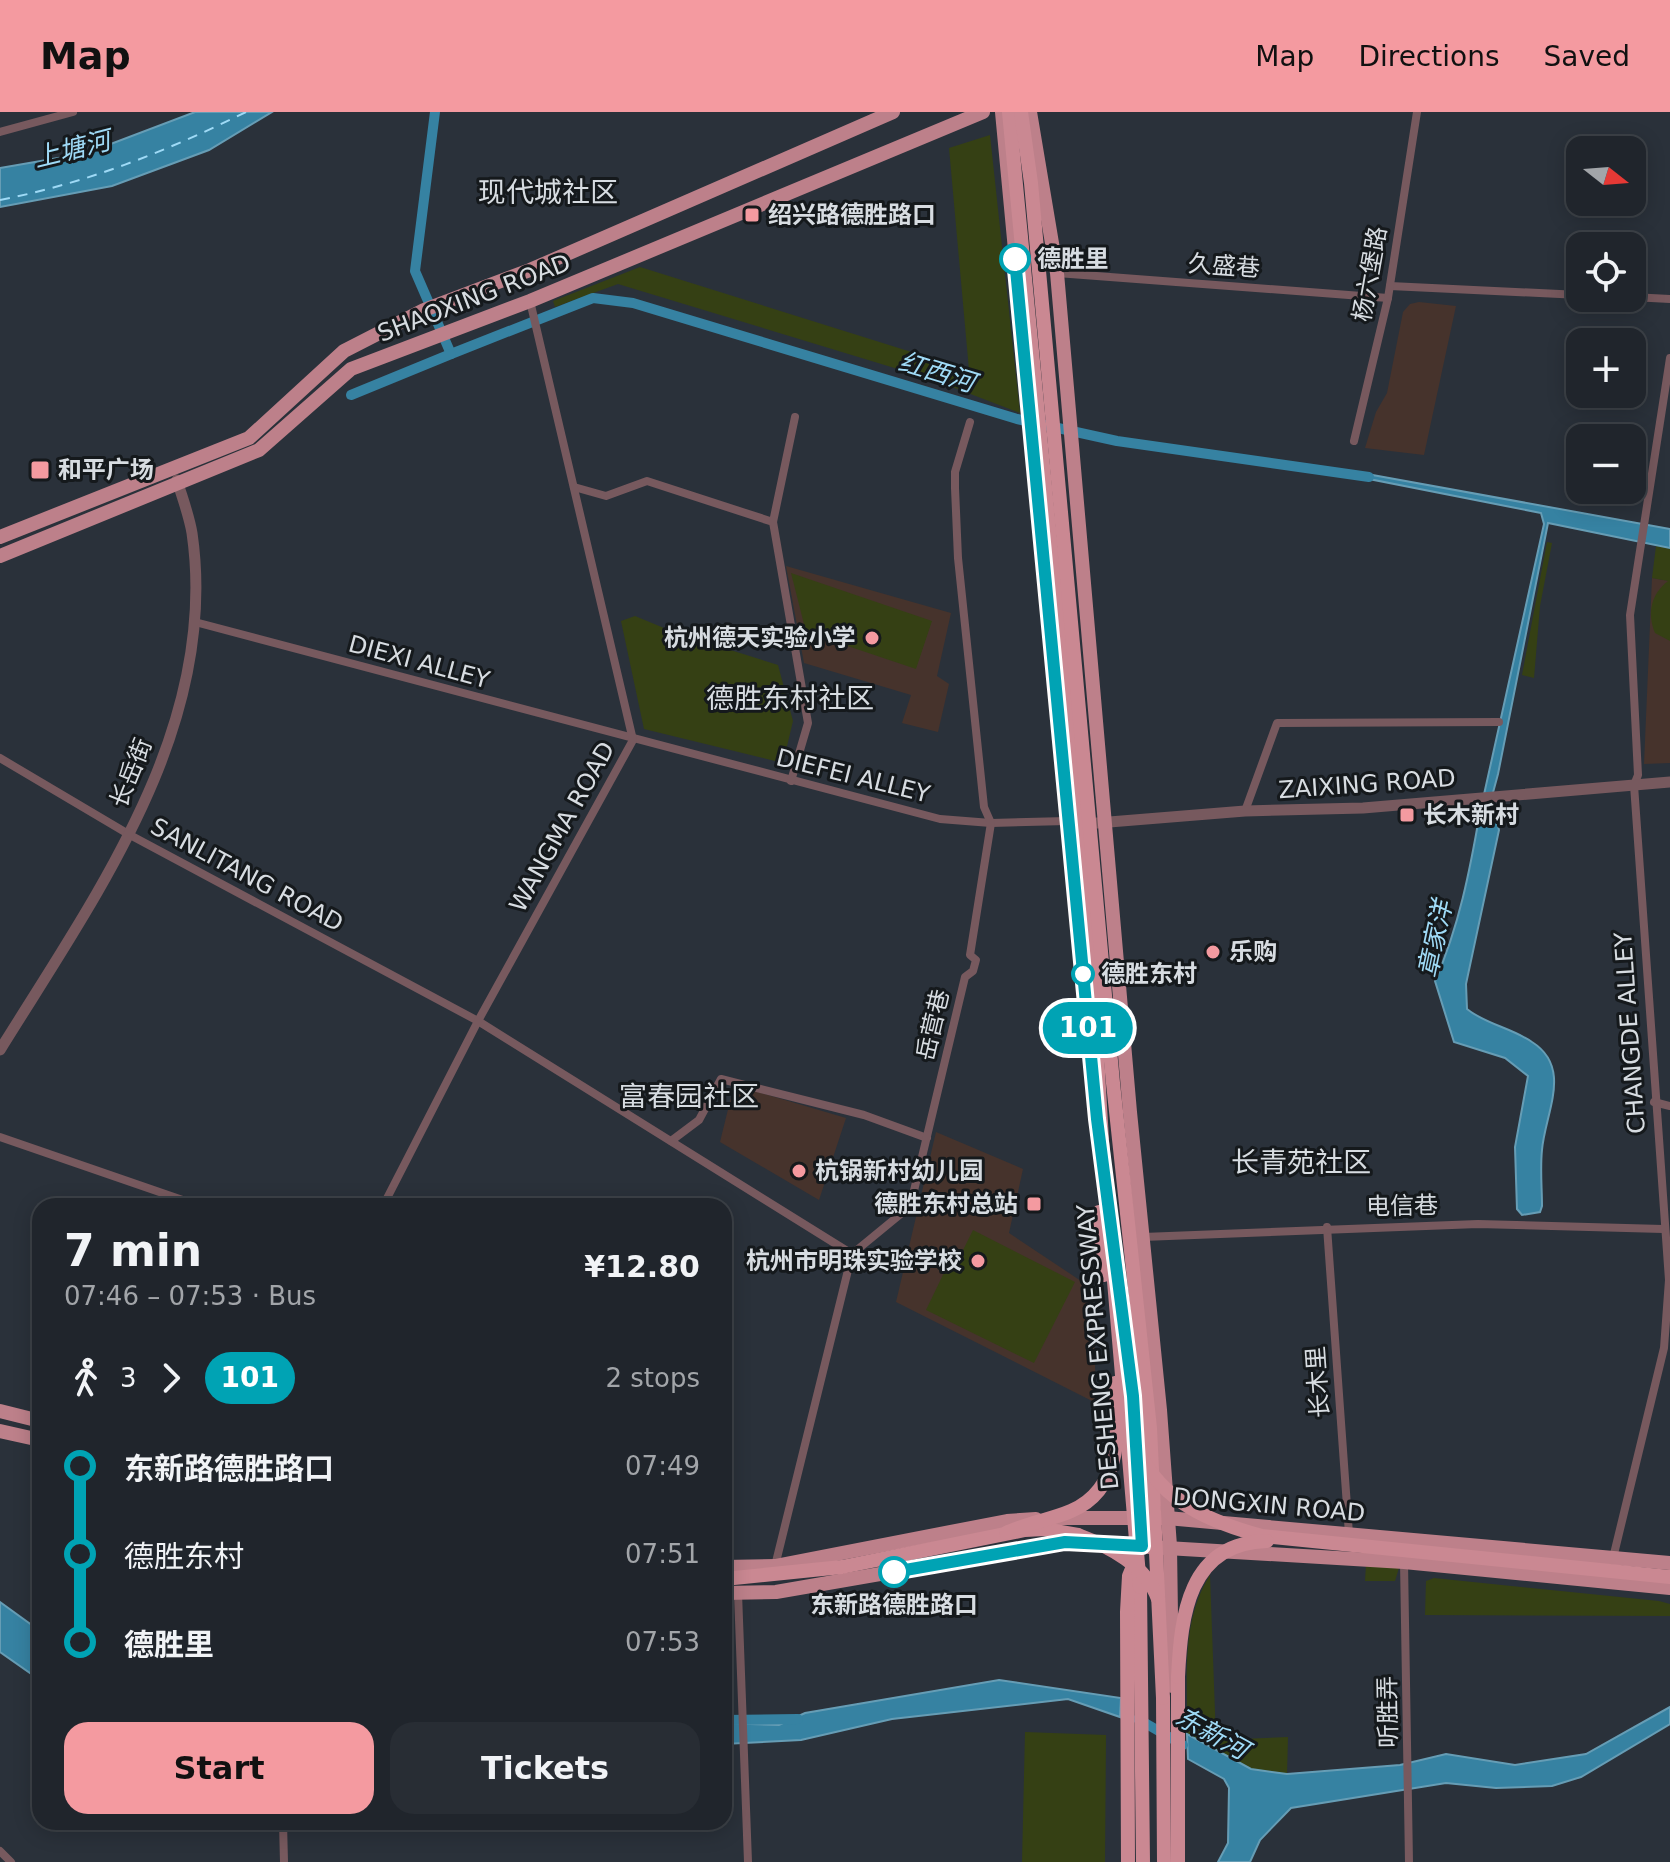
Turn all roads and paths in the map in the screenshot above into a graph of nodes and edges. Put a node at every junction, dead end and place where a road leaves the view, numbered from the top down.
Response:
1 (73, 112) edge
2 (893, 112) edge
3 (983, 112) edge
4 (1001, 112) edge
5 (1009, 112) edge
6 (1021, 112) edge
7 (1031, 112) edge
8 (1417, 112) edge
9 (863, 118) edge
10 (0, 132) edge
11 (1024, 182) junction
12 (1057, 273) junction
13 (1390, 286) junction
14 (1566, 294) edge
15 (1388, 298) junction
16 (1646, 298) edge
17 (1670, 299) edge
18 (532, 308) junction
19 (1670, 358) edge
20 (795, 417) dead end
21 (970, 422) dead end
22 (1354, 441) dead end
23 (177, 480) junction
24 (574, 487) junction
25 (773, 522) junction
26 (0, 537) edge
27 (0, 556) edge
28 (195, 622) junction
29 (1499, 722) dead end
30 (633, 740) junction
31 (0, 758) edge
32 (791, 781) junction
33 (1670, 782) edge
34 (1634, 785) junction
35 (1245, 811) junction
36 (1067, 821) junction
37 (991, 823) junction
38 (1104, 823) junction
39 (130, 835) junction
40 (478, 1021) junction
41 (0, 1050) edge
42 (1654, 1102) junction
43 (1670, 1106) edge
44 (0, 1137) edge
45 (927, 1138) junction
46 (1102, 1140) junction
47 (671, 1141) junction
48 (177, 1198) edge
49 (387, 1198) edge
50 (1327, 1227) junction
51 (1663, 1229) junction
52 (1143, 1237) junction
53 (852, 1254) junction
54 (1116, 1394) junction
55 (0, 1411) edge
56 (32, 1419) edge
57 (0, 1431) edge
58 (32, 1438) edge
59 (1167, 1518) junction
60 (1141, 1519) junction
61 (1006, 1533) junction
62 (1349, 1534) junction
63 (1287, 1541) junction
64 (1142, 1546) junction
65 (1170, 1546) junction
66 (1613, 1558) junction
67 (1404, 1562) junction
68 (1670, 1563) edge
69 (775, 1566) junction
70 (732, 1567) edge
71 (1670, 1577) edge
72 (732, 1578) edge
73 (1670, 1588) edge
74 (732, 1593) edge
75 (732, 1601) edge
76 (1178, 1677) junction
77 (283, 1830) edge
78 (0, 1851) edge
79 (11, 1862) edge
80 (284, 1862) edge
81 (748, 1862) edge
82 (1128, 1862) edge
83 (1146, 1862) edge
84 (1164, 1862) edge
85 (1175, 1862) edge
86 (1409, 1862) edge

1 - 10 street
2 - 9 main road, SHAOXING ROAD
3 - 18 main road, SHAOXING ROAD
4 - 11 highway, bridge
4 - 36 main road
5 - 11 highway, DESHENG EXPRESSWAY, bridge
6 - 11 highway, DESHENG EXPRESSWAY, bridge
7 - 11 highway, bridge
7 - 12 main road
8 - 13 street, 杨六堡路
9 - 26 main road, SHAOXING ROAD
11 - 46 highway, DESHENG EXPRESSWAY, bridge
11 - 84 highway, DESHENG EXPRESSWAY, bridge
12 - 15 street, 久盛巷
12 - 38 main road
13 - 14 street
13 - 15 street, 杨六堡路
15 - 22 street, 杨六堡路
16 - 17 street
18 - 23 main road, SHAOXING ROAD
18 - 24 street, WANGMA ROAD
19 - 34 street, CHANGDE ALLEY
20 - 25 street
21 - 37 street, 岳营巷
23 - 27 main road, SHAOXING ROAD
23 - 28 street, 长岳街
24 - 25 street
24 - 30 street, WANGMA ROAD
25 - 32 street
28 - 30 street, DIEXI ALLEY
28 - 39 street, 长岳街
29 - 35 street
30 - 32 street, DIEFEI ALLEY
30 - 40 street, WANGMA ROAD
31 - 39 street, SANLITANG ROAD
32 - 37 street, DIEFEI ALLEY
33 - 34 street, ZAIXING ROAD
34 - 35 street, ZAIXING ROAD
34 - 42 street, CHANGDE ALLEY
35 - 38 street, ZAIXING ROAD
36 - 37 street, DIEFEI ALLEY
36 - 38 street, ZAIXING ROAD
36 - 60 main road
37 - 45 street, 岳营巷
38 - 52 main road
39 - 40 street, SANLITANG ROAD
39 - 41 street, 长岳街
40 - 47 street, SANLITANG ROAD
40 - 49 street, WANGMA ROAD
42 - 43 street
42 - 51 street, CHANGDE ALLEY
44 - 48 street
45 - 47 street
45 - 53 street, 岳营巷
46 - 54 highway, bridge
46 - 83 highway, DESHENG EXPRESSWAY, bridge
47 - 53 street, SANLITANG ROAD
50 - 51 street, 电信巷
50 - 52 street, 电信巷
50 - 62 street, 长木里
51 - 66 street, CHANGDE ALLEY
52 - 59 main road
53 - 69 street
54 - 61 highway, bridge
54 - 63 highway, bridge
55 - 56 main road
57 - 58 main road
59 - 60 main road, DONGXIN ROAD
59 - 62 main road, DONGXIN ROAD
59 - 65 main road
60 - 64 main road
60 - 69 main road, DONGXIN ROAD
61 - 72 highway
61 - 76 highway, bridge
62 - 66 main road, DONGXIN ROAD
63 - 71 highway, bridge
63 - 76 highway, bridge
64 - 65 main road, DONGXIN ROAD
64 - 74 main road, DONGXIN ROAD
64 - 82 highway
64 - 83 main road
65 - 67 main road, DONGXIN ROAD
65 - 85 main road
66 - 68 main road, DONGXIN ROAD
67 - 73 main road, DONGXIN ROAD
67 - 86 street, 听胜弄
69 - 70 main road, DONGXIN ROAD
75 - 81 street
76 - 85 highway
77 - 80 street
78 - 79 street

